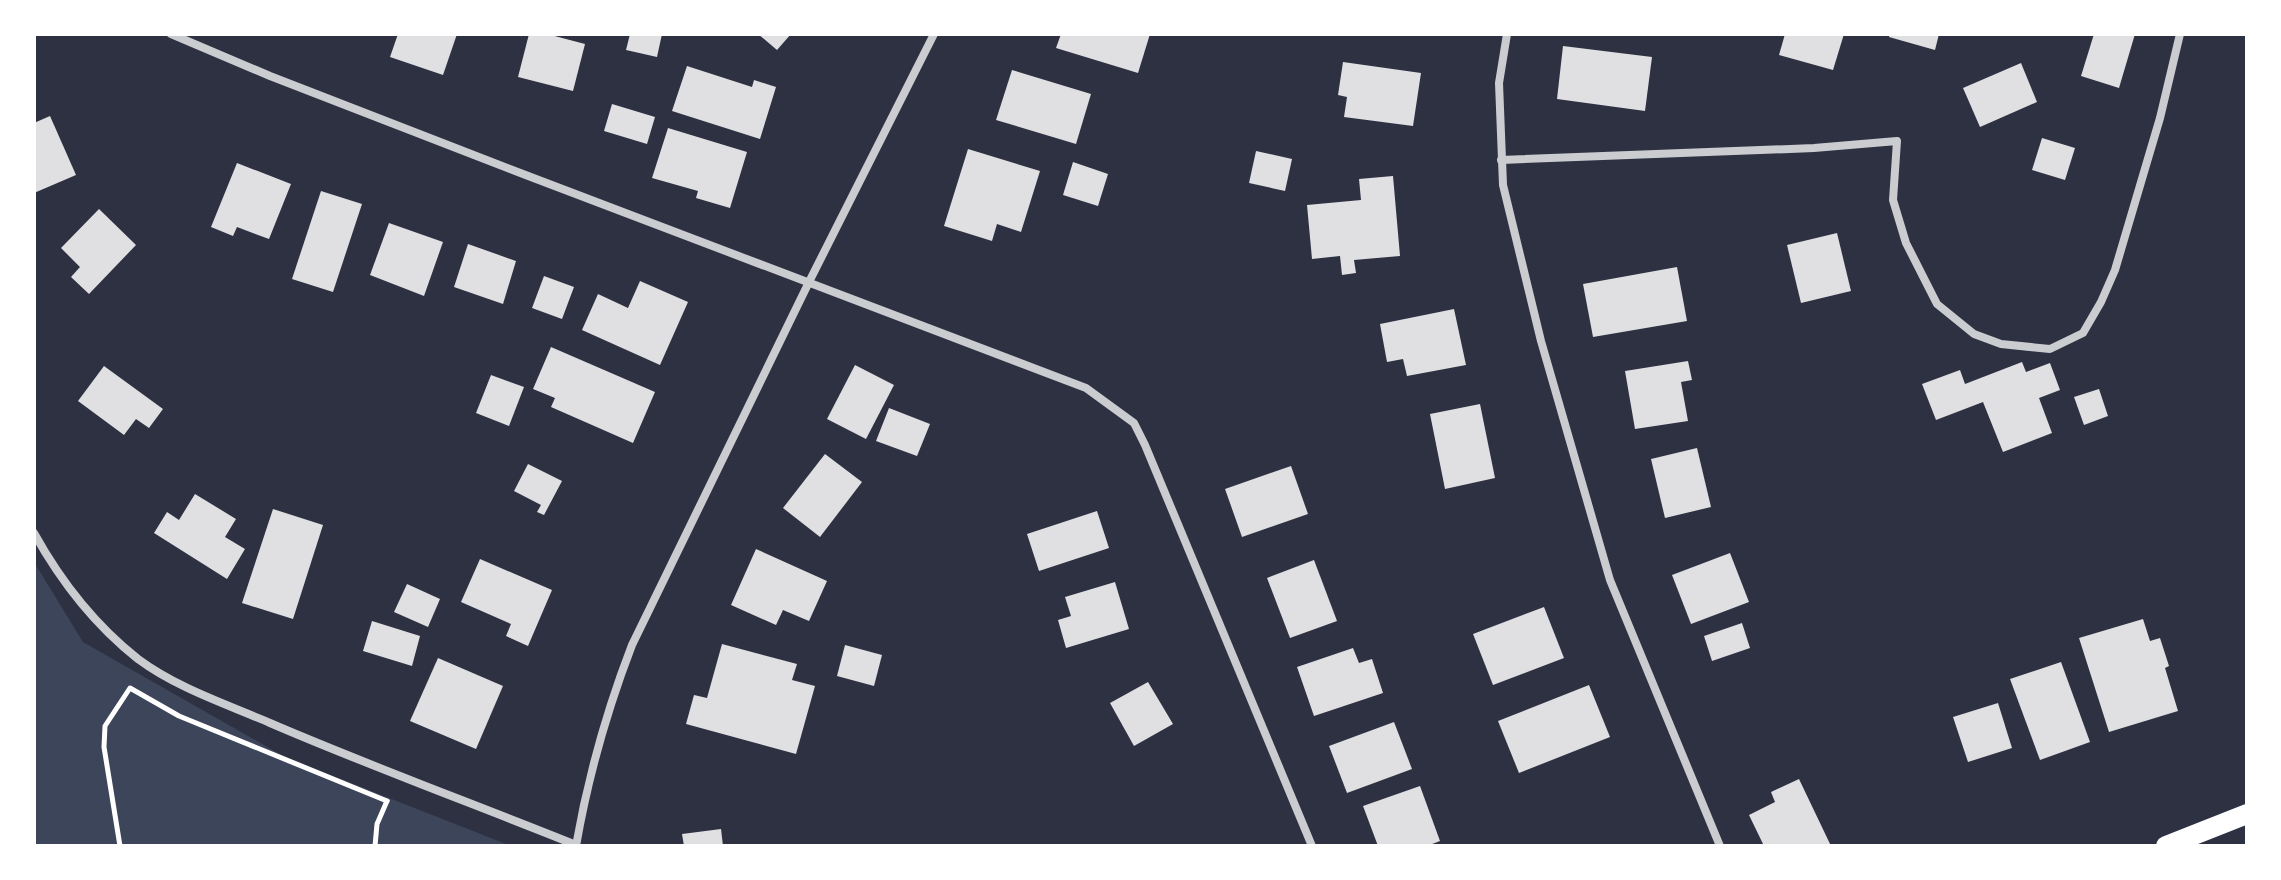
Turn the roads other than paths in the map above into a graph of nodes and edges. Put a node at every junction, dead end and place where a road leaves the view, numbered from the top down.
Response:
1 (171, 34) edge
2 (934, 34) edge
3 (1507, 34) edge
4 (2180, 34) edge
5 (191, 38) edge
6 (1501, 160) junction
7 (809, 282) junction
8 (34, 533) edge
9 (2247, 814) edge
10 (576, 846) edge
11 (1312, 846) edge
12 (1720, 846) edge
13 (2166, 846) edge

1 - 5 street
2 - 7 street
3 - 6 street
4 - 6 street
5 - 7 street
6 - 12 street
7 - 10 street
7 - 11 street
8 - 10 street
9 - 13 main road

